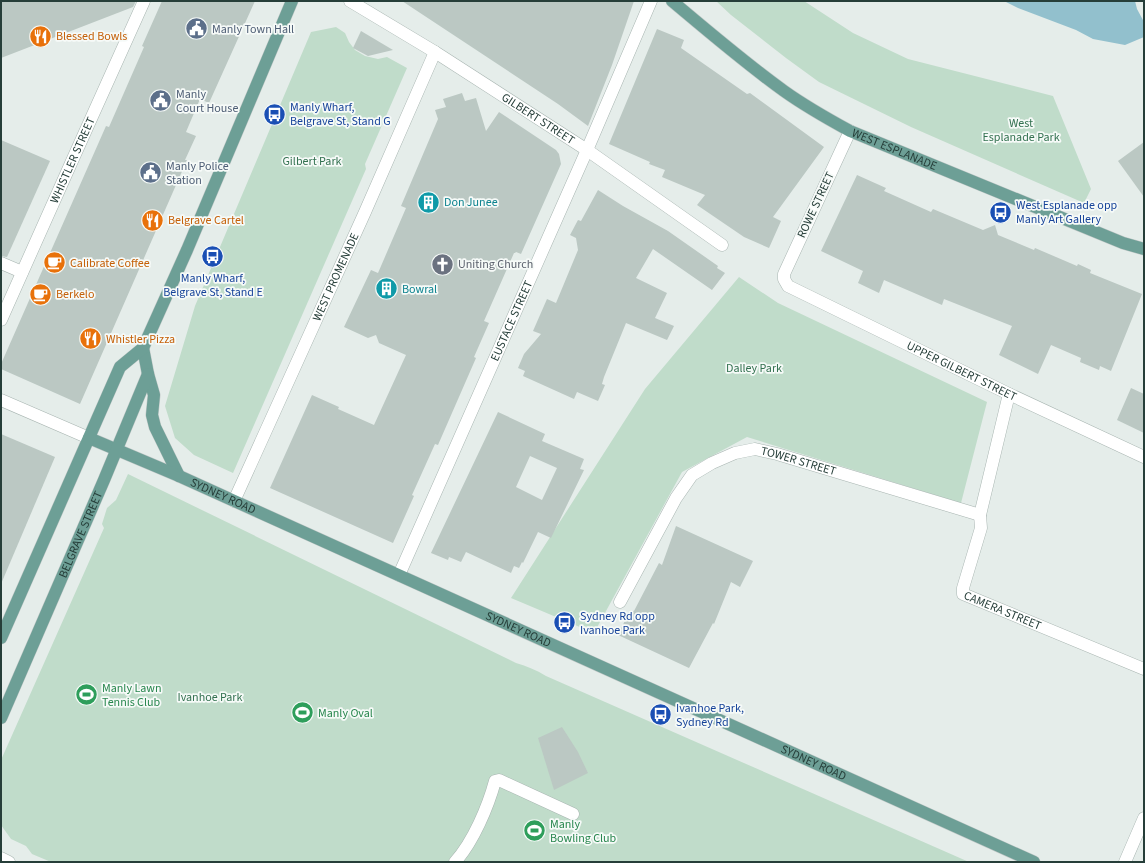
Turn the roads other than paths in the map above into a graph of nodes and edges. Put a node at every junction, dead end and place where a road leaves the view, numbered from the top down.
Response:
1 (144, 1) edge
2 (292, 1) edge
3 (350, 1) edge
4 (651, 1) edge
5 (672, 1) edge
6 (435, 52) junction
7 (850, 131) junction
8 (587, 150) junction
9 (722, 245) dead end
10 (1144, 249) edge
11 (1, 263) edge
12 (22, 272) junction
13 (784, 280) joint
14 (1, 320) edge
15 (143, 348) junction
16 (148, 374) junction
17 (1009, 394) junction
18 (1, 400) edge
19 (89, 438) junction
20 (117, 450) junction
21 (1144, 457) edge
22 (179, 476) junction
23 (234, 501) junction
24 (980, 515) junction
25 (399, 575) junction
26 (620, 602) dead end
27 (1, 638) edge
28 (1144, 669) edge
29 (1, 718) edge
30 (573, 814) dead end
31 (1144, 818) edge
32 (1, 858) edge
33 (9, 862) edge
34 (455, 862) edge
35 (1034, 862) edge
36 (1125, 862) edge

1 - 12 street, WHISTLER STREET
2 - 15 main road
3 - 6 street, GILBERT STREET
4 - 8 street, EUSTACE STREET
5 - 7 main road, WEST ESPLANADE
6 - 8 street, GILBERT STREET
6 - 23 street, WEST PROMENADE
7 - 10 main road, WEST ESPLANADE
7 - 13 street, ROWE STREET
8 - 9 street, GILBERT STREET
8 - 25 street, EUSTACE STREET
11 - 12 street
12 - 14 street, WHISTLER STREET
13 - 17 street, UPPER GILBERT STREET
15 - 16 main road
15 - 19 main road
16 - 20 main road, BELGRAVE STREET
16 - 22 main road
17 - 21 street, UPPER GILBERT STREET
17 - 24 street, CAMERA STREET
18 - 19 street, SYDNEY ROAD
19 - 20 main road, SYDNEY ROAD
19 - 27 main road
20 - 22 main road, SYDNEY ROAD
20 - 29 main road, BELGRAVE STREET
22 - 23 main road, SYDNEY ROAD
23 - 25 main road, SYDNEY ROAD
24 - 26 street, TOWER STREET
24 - 28 street, CAMERA STREET
25 - 35 main road, SYDNEY ROAD
30 - 34 street
31 - 36 street
32 - 33 street

